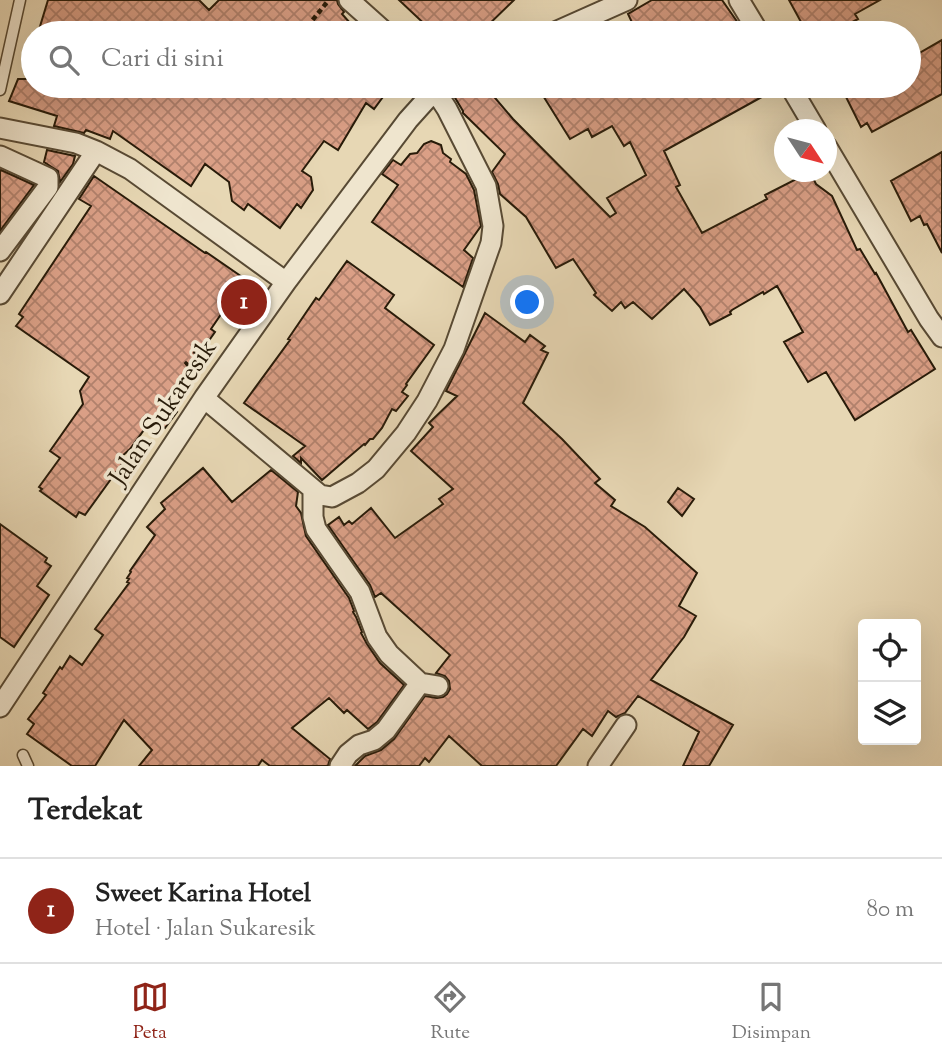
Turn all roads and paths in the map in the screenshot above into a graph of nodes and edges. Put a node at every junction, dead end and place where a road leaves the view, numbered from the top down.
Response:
1 (20, 0) edge
2 (328, 0) edge
3 (349, 0) edge
4 (627, 0) edge
5 (739, 0) edge
6 (311, 21) edge
7 (373, 21) edge
8 (579, 21) edge
9 (752, 21) edge
10 (0, 90) edge
11 (428, 98) edge
12 (442, 98) edge
13 (797, 98) edge
14 (810, 119) edge
15 (0, 128) edge
16 (96, 151) junction
17 (0, 156) edge
18 (837, 164) edge
19 (0, 251) edge
20 (286, 282) junction
21 (0, 294) edge
22 (942, 337) edge
23 (204, 398) junction
24 (313, 490) junction
25 (0, 707) edge
26 (626, 725) dead end
27 (23, 755) dead end
28 (29, 766) edge
29 (340, 766) edge
30 (598, 766) edge

1 - 10 lane
2 - 6 path
3 - 7 street
4 - 8 street
5 - 9 street
11 - 20 street, Jalan Sukaresik
12 - 24 street
13 - 14 street
15 - 16 street
16 - 20 street
16 - 21 street
17 - 19 street
18 - 22 street
20 - 23 street, Jalan Sukaresik
23 - 24 street
23 - 25 street, Jalan Sukaresik
24 - 29 street
26 - 30 street
27 - 28 lane

